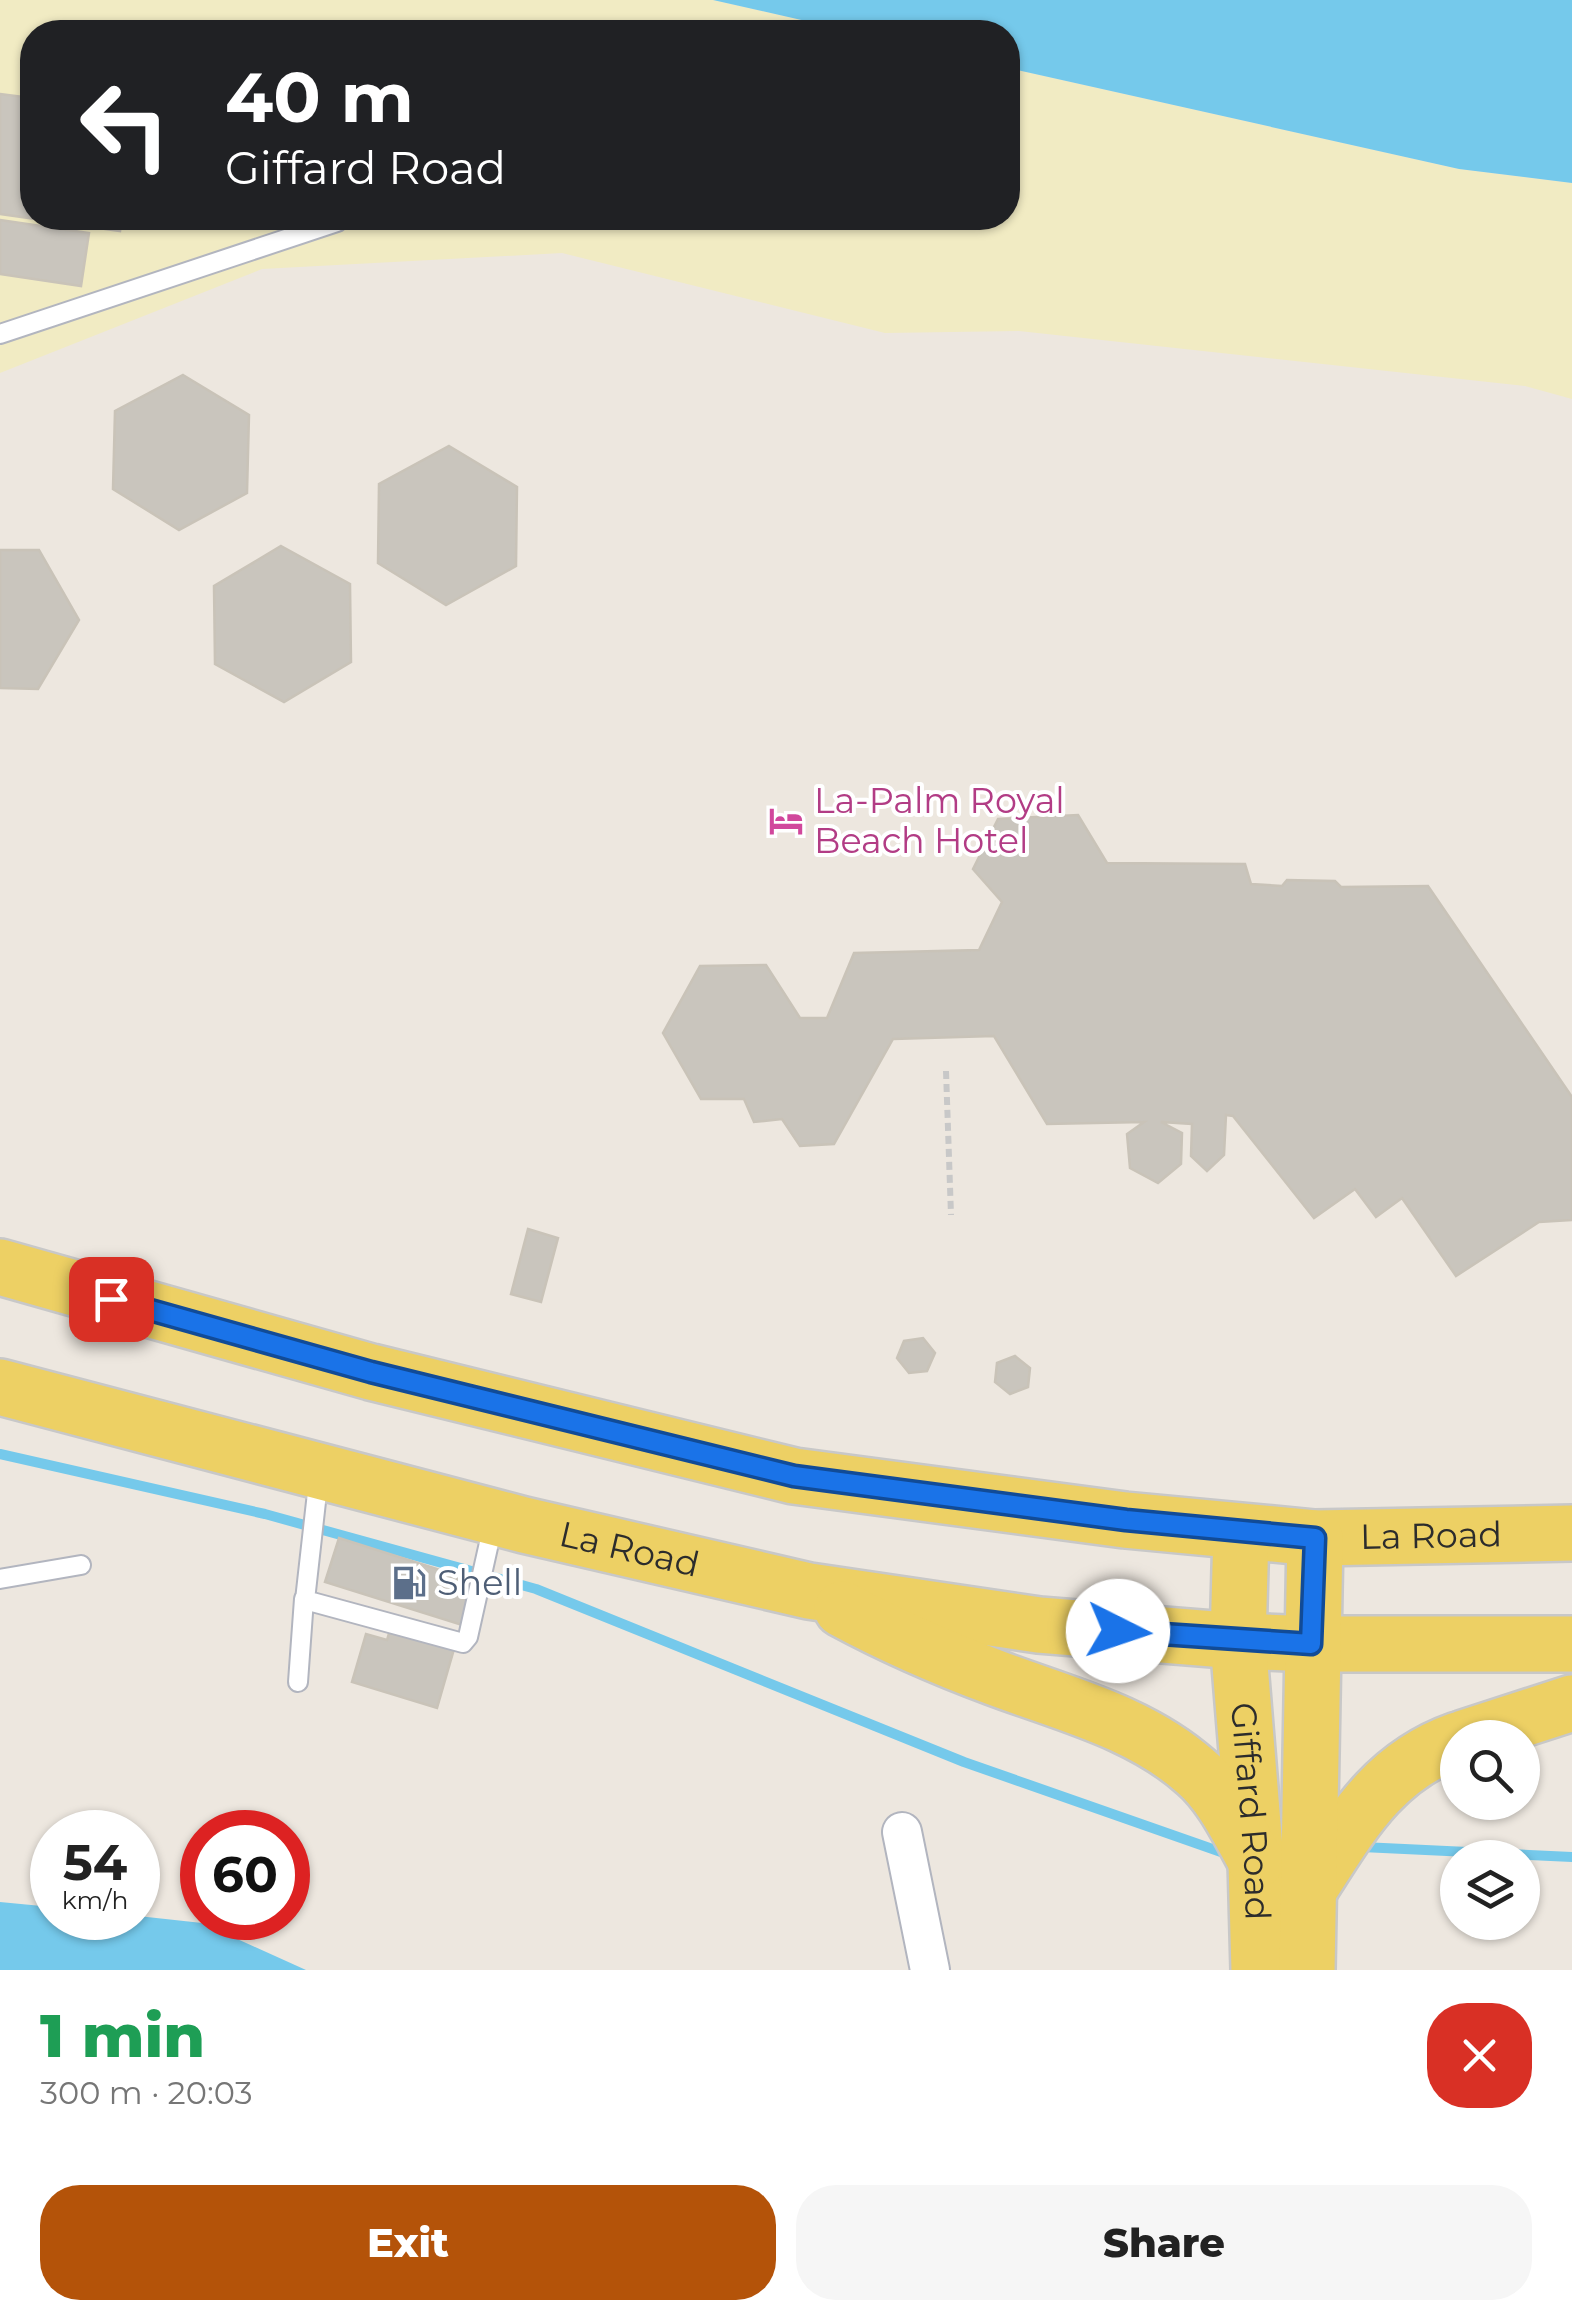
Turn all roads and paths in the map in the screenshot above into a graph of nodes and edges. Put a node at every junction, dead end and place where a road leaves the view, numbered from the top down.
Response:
1 (314, 230) edge
2 (0, 334) edge
3 (946, 1070) dead end
4 (951, 1215) dead end
5 (0, 1268) edge
6 (0, 1387) edge
7 (317, 1490) junction
8 (1241, 1532) junction
9 (1572, 1533) edge
10 (491, 1538) junction
11 (1315, 1538) junction
12 (81, 1565) dead end
13 (0, 1578) edge
14 (808, 1591) junction
15 (304, 1599) junction
16 (1238, 1640) junction
17 (1311, 1644) junction
18 (1572, 1644) edge
19 (298, 1682) dead end
20 (1572, 1703) edge
21 (1520, 1720) edge
22 (1440, 1749) edge
23 (902, 1832) dead end
24 (1256, 1860) junction
25 (1310, 1888) junction
26 (930, 1970) edge
27 (1259, 1970) edge
28 (1308, 1970) edge

1 - 2 lane
3 - 4 path
5 - 8 main road, La Road
6 - 7 main road, La Road
7 - 10 main road, La Road
7 - 15 lane
8 - 11 main road, La Road
8 - 16 main road, Giffard Road
9 - 11 main road, La Road
10 - 14 main road, La Road
10 - 15 lane
11 - 17 main road, Giffard Road
12 - 13 lane
14 - 16 main road, La Road
14 - 24 main road
15 - 19 lane
16 - 17 main road, La Road
16 - 24 main road, Giffard Road
17 - 18 main road, La Road
17 - 25 main road, Giffard Road
20 - 21 main road
22 - 25 main road
23 - 26 street
24 - 27 main road, Giffard Road
25 - 28 main road, Giffard Road

